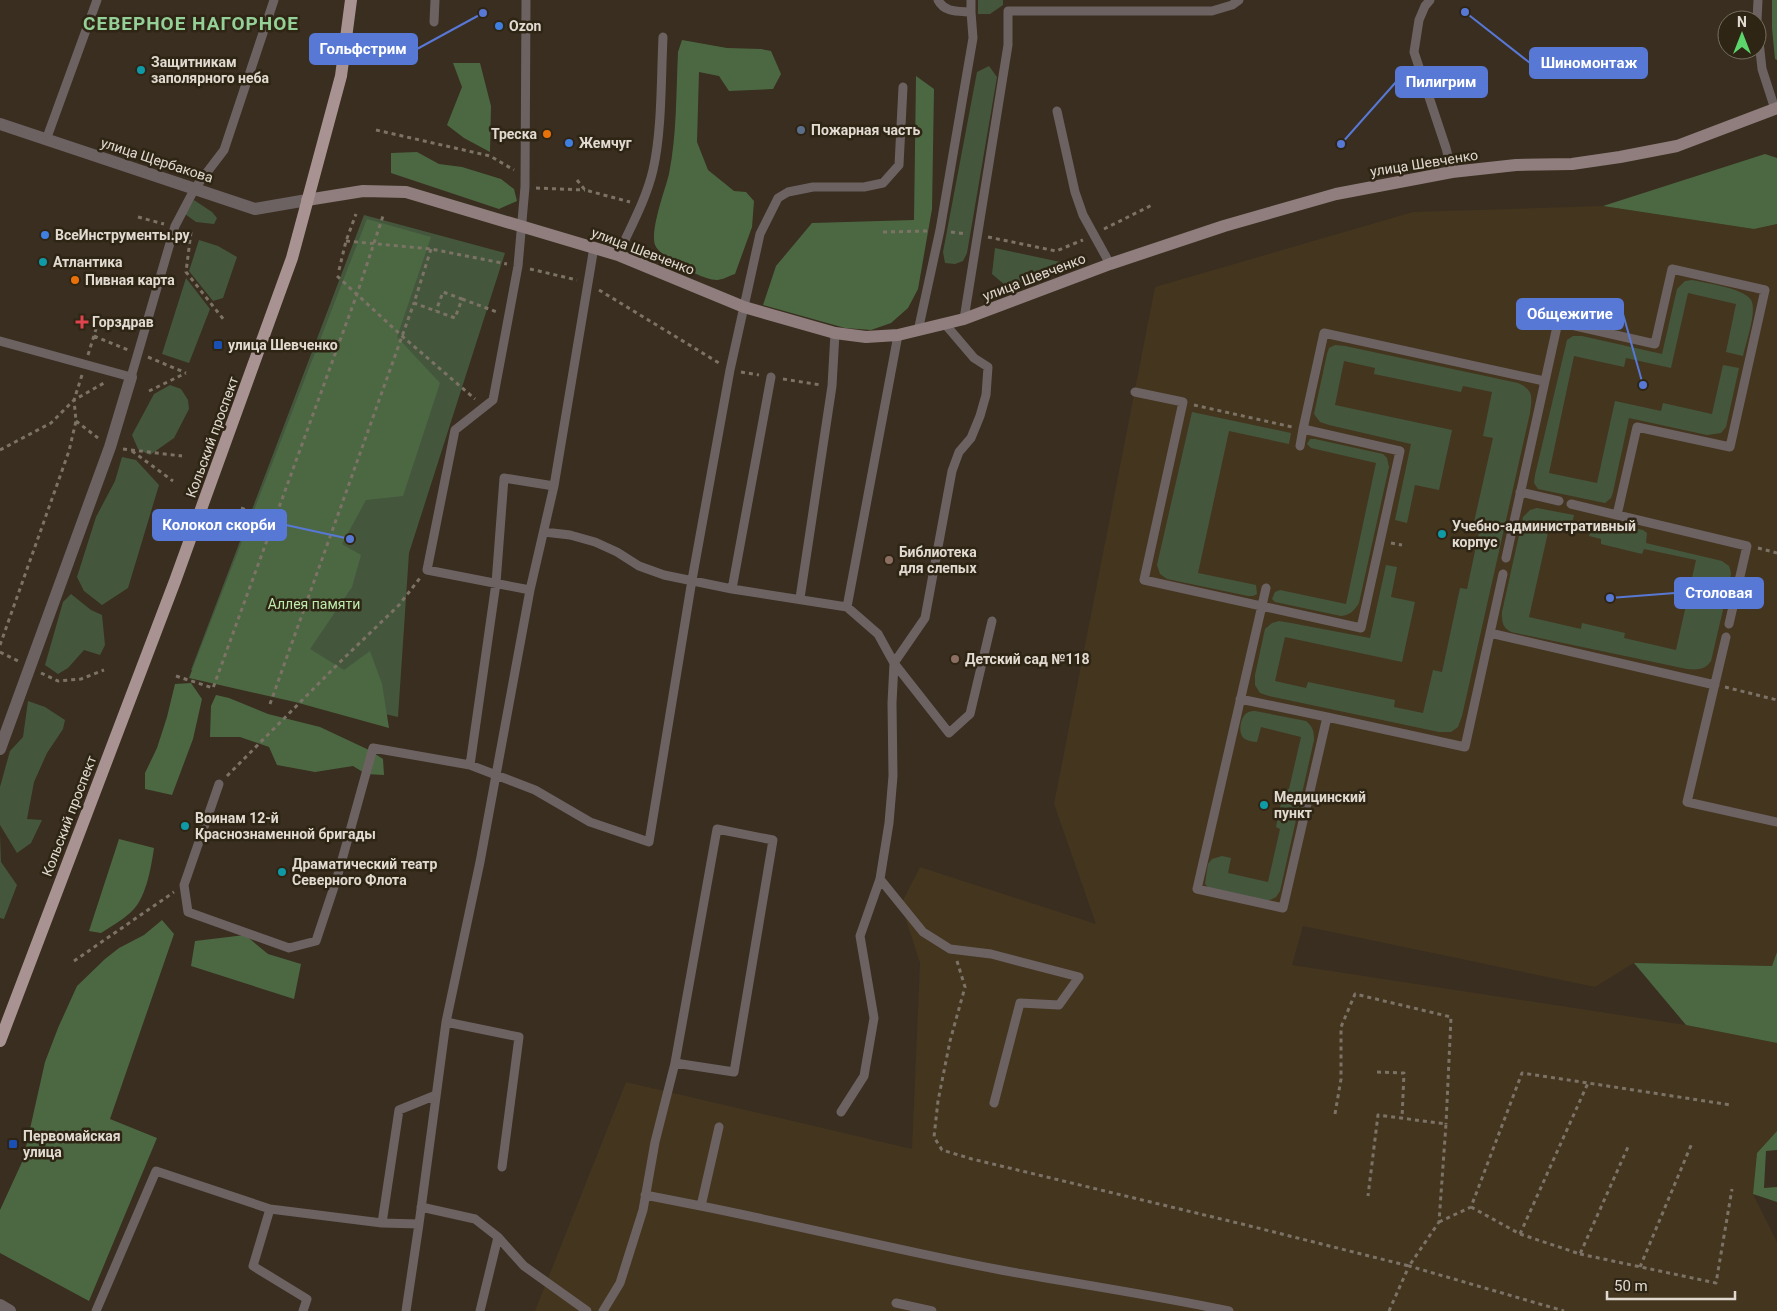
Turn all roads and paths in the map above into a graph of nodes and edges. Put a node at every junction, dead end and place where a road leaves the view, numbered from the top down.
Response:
1 (97, 0) edge
2 (274, 0) edge
3 (351, 0) edge
4 (435, 0) edge
5 (526, 0) edge
6 (938, 0) edge
7 (971, 0) edge
8 (1008, 0) edge
9 (1239, 0) edge
10 (1430, 0) edge
11 (1008, 11) junction
12 (971, 12) junction
13 (434, 22) dead end
14 (663, 37) dead end
15 (1761, 60) edge
16 (903, 87) dead end
17 (1776, 108) edge
18 (1057, 111) dead end
19 (1, 127) edge
20 (376, 130) dead end
21 (46, 140) junction
22 (1452, 172) junction
23 (526, 177) junction
24 (577, 180) dead end
25 (194, 188) junction
26 (551, 189) dead end
27 (585, 190) junction
28 (307, 200) junction
29 (641, 204) junction
30 (1154, 204) dead end
31 (356, 214) dead end
32 (383, 216) dead end
33 (138, 217) dead end
34 (175, 226) junction
35 (522, 226) junction
36 (940, 230) junction
37 (191, 232) dead end
38 (883, 232) dead end
39 (978, 235) junction
40 (1093, 235) junction
41 (594, 247) junction
42 (431, 250) dead end
43 (618, 255) junction
44 (1110, 264) junction
45 (339, 270) dead end
46 (337, 276) dead end
47 (357, 294) junction
48 (462, 299) junction
49 (414, 302) junction
50 (744, 307) junction
51 (436, 311) junction
52 (509, 317) junction
53 (964, 319) junction
54 (224, 320) dead end
55 (945, 324) junction
56 (96, 329) dead end
57 (918, 331) junction
58 (835, 333) junction
59 (402, 336) junction
60 (898, 336) junction
61 (0, 341) edge
62 (85, 364) junction
63 (186, 373) dead end
64 (131, 377) junction
65 (770, 377) dead end
66 (106, 381) dead end
67 (1544, 381) junction
68 (149, 390) dead end
69 (1135, 392) dead end
70 (74, 400) junction
71 (1183, 402) junction
72 (484, 407) junction
73 (1304, 429) junction
74 (1300, 446) dead end
75 (0, 450) edge
76 (132, 450) dead end
77 (173, 481) dead end
78 (554, 486) junction
79 (1520, 492) junction
80 (1559, 501) dead end
81 (1571, 504) dead end
82 (241, 508) dead end
83 (1617, 515) junction
84 (275, 520) junction
85 (544, 532) junction
86 (1748, 546) junction
87 (1777, 553) edge
88 (1506, 558) dead end
89 (427, 570) junction
90 (1502, 574) dead end
91 (692, 580) junction
92 (496, 583) junction
93 (1266, 588) dead end
94 (732, 589) junction
95 (530, 590) junction
96 (800, 598) junction
97 (1262, 606) junction
98 (847, 607) junction
99 (992, 621) dead end
100 (1729, 624) dead end
101 (1490, 633) junction
102 (1726, 637) dead end
103 (0, 645) edge
104 (0, 652) edge
105 (894, 662) junction
106 (31, 667) junction
107 (104, 670) dead end
108 (176, 676) dead end
109 (1714, 685) junction
110 (1240, 699) junction
111 (1777, 700) edge
112 (270, 704) dead end
113 (1327, 717) junction
114 (0, 749) edge
115 (470, 765) junction
116 (495, 776) junction
117 (219, 784) joint
118 (1777, 822) edge
119 (880, 879) junction
120 (184, 884) junction
121 (953, 949) junction
122 (74, 961) dead end
123 (446, 1022) junction
124 (0, 1041) edge
125 (674, 1063) junction
126 (1377, 1072) dead end
127 (1588, 1083) junction
128 (436, 1095) junction
129 (994, 1103) dead end
130 (1731, 1105) dead end
131 (841, 1112) dead end
132 (1335, 1114) dead end
133 (1402, 1118) junction
134 (1446, 1124) junction
135 (719, 1127) dead end
136 (1692, 1143) dead end
137 (1628, 1147) dead end
138 (502, 1167) dead end
139 (1732, 1189) dead end
140 (645, 1195) junction
141 (1368, 1196) dead end
142 (421, 1206) junction
143 (701, 1206) junction
144 (1471, 1207) junction
145 (270, 1209) junction
146 (1439, 1222) junction
147 (382, 1223) junction
148 (419, 1224) junction
149 (1520, 1234) junction
150 (498, 1237) junction
151 (1580, 1254) junction
152 (1409, 1266) junction
153 (1640, 1267) junction
154 (896, 1303) dead end
155 (0, 1305) edge
156 (10, 1311) edge
157 (96, 1311) edge
158 (303, 1311) edge
159 (406, 1311) edge
160 (480, 1311) edge
161 (587, 1311) edge
162 (603, 1311) edge
163 (932, 1311) edge
164 (1229, 1311) edge
165 (1389, 1311) edge
166 (1564, 1311) edge

1 - 21 lane
2 - 25 lane
3 - 28 main road, Кольский проспект
4 - 13 lane
5 - 23 lane
6 - 12 lane
7 - 12 lane
8 - 11 lane
9 - 11 lane
10 - 22 lane
11 - 39 lane
12 - 36 lane
14 - 29 lane
15 - 17 lane
16 - 50 lane
17 - 22 main road, улица Шевченко
18 - 40 lane
19 - 21 street, улица Щербакова
20 - 23 path
21 - 25 street, улица Щербакова
22 - 44 main road, улица Шевченко
23 - 35 lane
24 - 27 path
25 - 28 street, улица Щербакова
25 - 34 lane
26 - 27 path
27 - 29 path
28 - 35 main road, улица Шевченко
28 - 124 main road, Кольский проспект
29 - 43 lane
30 - 40 path
31 - 45 path
32 - 47 path
33 - 34 path
34 - 64 lane
35 - 41 main road, улица Шевченко
35 - 52 lane
36 - 38 path
36 - 39 path
36 - 57 lane
37 - 54 path
39 - 40 path
39 - 53 lane
40 - 44 lane
41 - 43 main road, улица Шевченко
41 - 78 lane
42 - 49 path
43 - 50 main road, улица Шевченко
44 - 53 main road, улица Шевченко
46 - 47 path
47 - 59 path
47 - 84 path
48 - 51 path
48 - 51 path
48 - 52 path
49 - 51 path
49 - 59 path
50 - 58 main road, улица Шевченко
50 - 91 lane
52 - 72 lane
53 - 55 main road, улица Шевченко
55 - 57 main road, улица Шевченко
55 - 105 lane
56 - 62 path
57 - 60 main road, улица Шевченко
58 - 60 main road, улица Шевченко
58 - 96 lane
59 - 72 path
59 - 112 path
60 - 98 lane
61 - 62 lane
62 - 64 lane
62 - 70 path
63 - 68 path
64 - 106 street
65 - 94 lane
66 - 70 path
67 - 73 lane
67 - 79 lane
67 - 83 lane
69 - 71 lane
70 - 75 path
70 - 103 path
71 - 73 path
71 - 97 lane
72 - 89 lane
73 - 74 lane
73 - 97 lane
76 - 77 path
78 - 85 lane
78 - 92 lane
79 - 80 lane
79 - 88 lane
81 - 83 lane
82 - 84 path
83 - 86 lane
84 - 108 path
85 - 91 lane
85 - 95 lane
86 - 87 path
86 - 100 lane
89 - 92 lane
89 - 117 path
90 - 101 lane
91 - 94 lane
91 - 116 lane
92 - 95 lane
92 - 115 lane
93 - 97 lane
94 - 96 lane
95 - 116 lane
96 - 98 lane
97 - 110 lane
98 - 105 lane
99 - 105 lane
101 - 109 lane
101 - 113 lane
102 - 109 lane
104 - 106 path
105 - 119 lane
106 - 107 path
106 - 114 street
109 - 111 path
109 - 118 lane
110 - 113 lane
110 - 113 lane
115 - 116 lane
115 - 120 lane
116 - 123 lane
117 - 120 lane
119 - 121 lane
119 - 131 lane
120 - 122 path
121 - 129 lane
121 - 152 path
123 - 128 lane
123 - 138 lane
125 - 125 lane
125 - 140 lane
126 - 133 path
127 - 130 path
127 - 144 path
127 - 149 path
128 - 142 lane
128 - 147 lane
132 - 134 path
133 - 134 path
133 - 141 path
134 - 146 path
135 - 143 lane
136 - 153 path
137 - 151 path
139 - 153 path
140 - 143 lane
140 - 162 lane
142 - 148 lane
142 - 150 lane
143 - 164 lane
144 - 146 path
144 - 149 path
145 - 147 lane
145 - 157 lane
145 - 158 lane
146 - 152 path
147 - 148 lane
148 - 159 lane
149 - 151 path
150 - 160 lane
150 - 161 lane
151 - 153 path
152 - 165 path
152 - 166 path
154 - 163 lane
155 - 156 street

